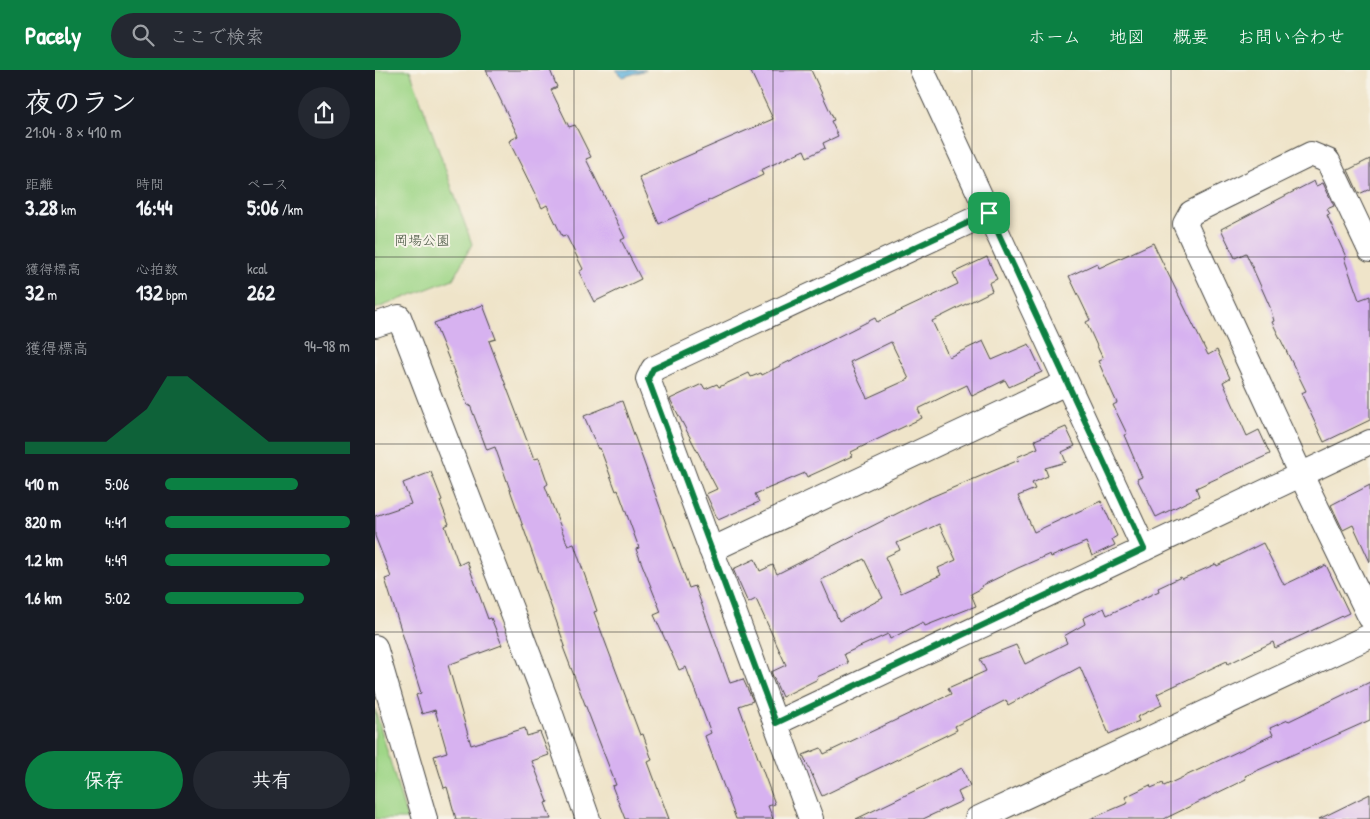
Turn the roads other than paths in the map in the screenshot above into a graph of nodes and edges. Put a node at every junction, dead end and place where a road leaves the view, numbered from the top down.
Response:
1 (922, 70) edge
2 (989, 213) junction
3 (1370, 250) edge
4 (375, 325) edge
5 (1066, 383) junction
6 (1370, 442) edge
7 (1301, 475) junction
8 (1144, 549) junction
9 (711, 550) junction
10 (1370, 617) edge
11 (1370, 636) edge
12 (375, 647) edge
13 (776, 723) junction
14 (425, 819) edge
15 (588, 819) edge
16 (811, 819) edge
17 (977, 819) edge

1 - 2 street
2 - 5 street
2 - 9 street
3 - 7 street
4 - 15 street
5 - 8 street
5 - 9 street
6 - 7 street
7 - 8 street
7 - 10 street
8 - 13 street
9 - 13 street
11 - 17 street
12 - 14 street
13 - 16 street

